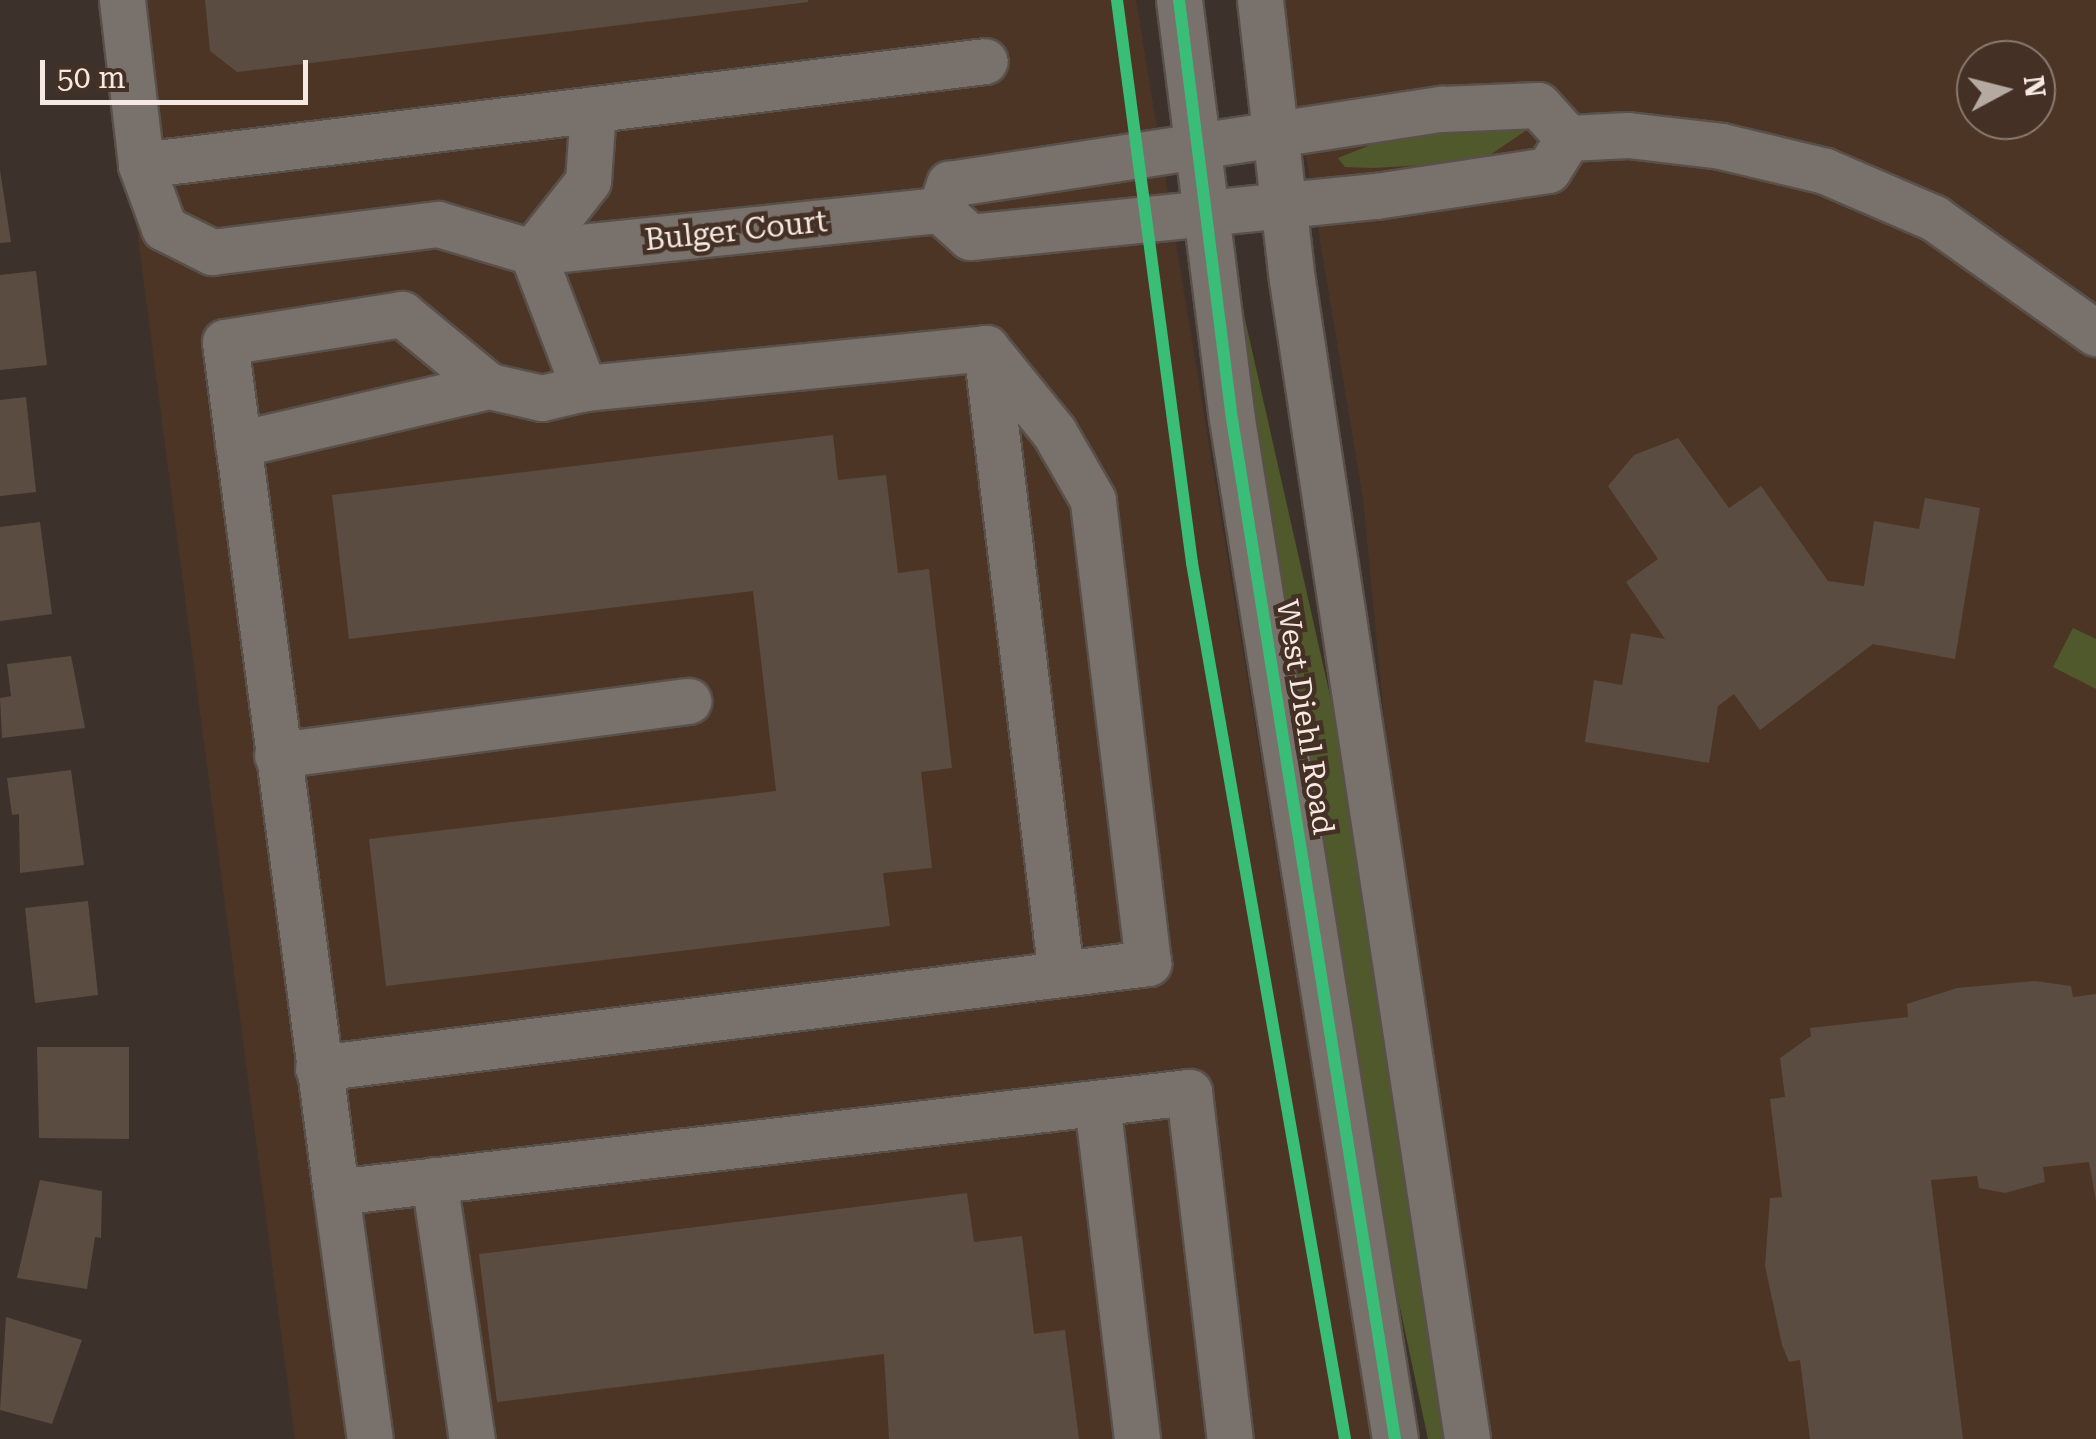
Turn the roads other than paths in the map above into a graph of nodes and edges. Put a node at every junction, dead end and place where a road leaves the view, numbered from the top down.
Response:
1 (122, 0) edge
2 (1179, 0) edge
3 (1260, 0) edge
4 (985, 61) dead end
5 (594, 109) junction
6 (1275, 136) junction
7 (1568, 138) junction
8 (1194, 148) junction
9 (141, 165) junction
10 (1284, 202) junction
11 (1202, 209) junction
12 (940, 210) junction
13 (532, 252) junction
14 (2096, 334) edge
15 (986, 348) junction
16 (489, 386) junction
17 (584, 388) junction
18 (238, 444) junction
19 (688, 701) dead end
20 (277, 754) junction
21 (1061, 974) junction
22 (318, 1068) junction
23 (1097, 1102) junction
24 (434, 1180) junction
25 (336, 1192) junction
26 (370, 1439) edge
27 (472, 1439) edge
28 (1138, 1439) edge
29 (1230, 1439) edge
30 (1395, 1439) edge
31 (1467, 1439) edge

1 - 9 street
2 - 8 street, West Diehl Road
3 - 6 street, West Diehl Road
4 - 5 street
5 - 9 street
5 - 13 street
6 - 7 street
6 - 8 street
6 - 10 street, West Diehl Road
7 - 10 street
7 - 14 street
8 - 11 street, West Diehl Road
8 - 12 street
9 - 13 street
10 - 11 street
10 - 31 street, West Diehl Road
11 - 12 street
11 - 30 street, West Diehl Road
12 - 13 street, Bulger Court
13 - 17 street
15 - 17 street
15 - 21 street
15 - 21 street
16 - 17 street
16 - 18 street
16 - 18 street
18 - 20 street
19 - 20 street
20 - 22 street
21 - 22 street
22 - 25 street
23 - 24 street
23 - 28 street
23 - 29 street
24 - 25 street
24 - 27 street
25 - 26 street

